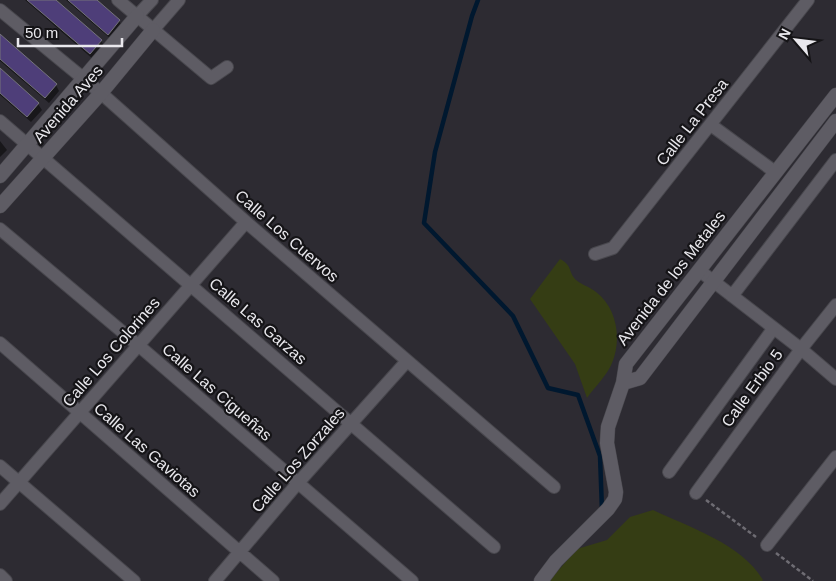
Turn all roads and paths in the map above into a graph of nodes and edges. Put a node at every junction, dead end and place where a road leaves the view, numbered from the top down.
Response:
1 (118, 0) edge
2 (152, 0) edge
3 (179, 0) edge
4 (808, 0) edge
5 (0, 10) edge
6 (137, 16) junction
7 (153, 30) junction
8 (227, 67) dead end
9 (83, 80) junction
10 (100, 93) junction
11 (836, 95) edge
12 (0, 120) edge
13 (836, 121) edge
14 (711, 125) junction
15 (28, 145) junction
16 (44, 158) junction
17 (836, 160) edge
18 (775, 172) junction
19 (0, 176) edge
20 (0, 206) edge
21 (246, 222) junction
22 (0, 229) edge
23 (595, 254) dead end
24 (700, 271) junction
25 (713, 282) junction
26 (191, 285) junction
27 (732, 296) junction
28 (836, 305) edge
29 (773, 328) junction
30 (0, 343) edge
31 (138, 345) junction
32 (801, 349) junction
33 (407, 361) junction
34 (836, 379) edge
35 (623, 383) junction
36 (80, 413) junction
37 (352, 424) junction
38 (836, 457) edge
39 (0, 466) edge
40 (669, 472) dead end
41 (19, 481) junction
42 (297, 484) junction
43 (554, 486) dead end
44 (696, 492) joint
45 (0, 504) edge
46 (767, 545) junction
47 (494, 547) dead end
48 (240, 552) junction
49 (0, 576) edge
50 (6, 581) edge
51 (134, 581) edge
52 (215, 581) edge
53 (273, 581) edge
54 (412, 581) edge
55 (541, 581) edge
56 (813, 581) edge

1 - 6 street
2 - 6 street, Avenida Aves
3 - 7 street, Avenida Aves
4 - 14 street, Calle La Presa
5 - 9 street, Calle Los Cuervos
6 - 7 street
6 - 9 street, Avenida Aves
7 - 8 street
7 - 10 street, Avenida Aves
9 - 10 street, Calle Los Cuervos
9 - 15 street, Avenida Aves
10 - 16 street, Avenida Aves
10 - 21 street, Calle Los Cuervos
11 - 18 street, Avenida de los Metales
12 - 15 street, Calle Las Garzas
13 - 25 street
14 - 18 street
14 - 23 street, Calle La Presa
15 - 16 street, Calle Las Garzas
15 - 19 street, Avenida Aves
16 - 20 street, Avenida Aves
16 - 26 street, Calle Las Garzas
17 - 27 street
18 - 24 street, Avenida de los Metales
21 - 26 street, Calle Los Colorines
21 - 33 street, Calle Los Cuervos
22 - 31 street, Calle Las Cigueñas
24 - 25 street
24 - 35 street, Avenida de los Metales
25 - 27 street
25 - 35 street
26 - 31 street, Calle Los Colorines
26 - 37 street, Calle Las Garzas
27 - 29 street
28 - 32 street, Calle Erbio 5
29 - 32 street
29 - 40 street
30 - 36 street, Calle Las Gaviotas
31 - 36 street, Calle Los Colorines
31 - 42 street, Calle Las Cigueñas
32 - 34 street
32 - 44 street, Calle Erbio 5
33 - 37 street, Calle Los Zorzales
33 - 43 street, Calle Los Cuervos
35 - 55 street, Avenida de los Metales
36 - 41 street, Calle Los Colorines
36 - 48 street, Calle Las Gaviotas
37 - 42 street, Calle Los Zorzales
37 - 47 street, Calle Las Garzas
38 - 46 street
39 - 41 street
41 - 45 street, Calle Los Colorines
41 - 51 street
42 - 48 street, Calle Los Zorzales
42 - 54 street, Calle Las Cigueñas
44 - 46 path
46 - 56 path
48 - 52 street, Calle Los Zorzales
48 - 53 street, Calle Las Gaviotas
49 - 50 street

